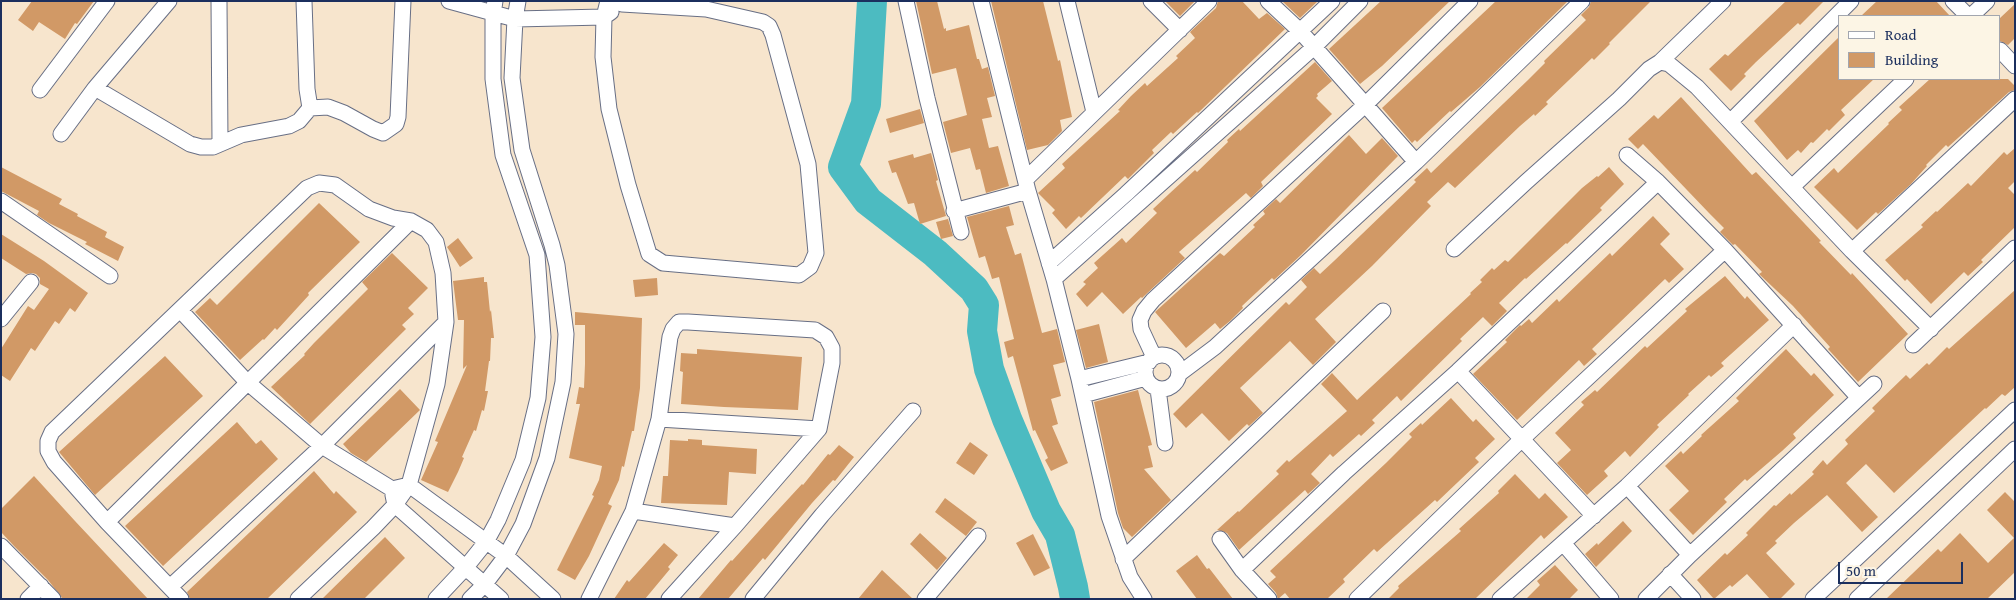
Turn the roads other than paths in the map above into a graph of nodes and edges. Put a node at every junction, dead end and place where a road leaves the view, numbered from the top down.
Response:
1 (107, 1) edge
2 (169, 1) edge
3 (219, 1) edge
4 (304, 1) edge
5 (403, 1) edge
6 (449, 1) edge
7 (518, 1) edge
8 (906, 1) edge
9 (981, 1) edge
10 (1066, 1) edge
11 (1152, 1) edge
12 (1209, 1) edge
13 (1268, 1) edge
14 (1332, 1) edge
15 (1360, 1) edge
16 (1470, 1) edge
17 (1582, 1) edge
18 (1723, 1) edge
19 (1851, 1) edge
20 (1954, 1) edge
21 (1987, 1) edge
22 (615, 2) edge
23 (494, 8) edge
24 (1969, 15) edge
25 (1971, 15) edge
26 (604, 17) junction
27 (514, 18) junction
28 (1180, 30) junction
29 (1300, 31) junction
30 (1313, 48) junction
31 (2001, 51) edge
32 (1660, 62) junction
33 (2015, 66) edge
34 (1905, 80) edge
35 (95, 88) junction
36 (40, 90) dead end
37 (2015, 99) edge
38 (1365, 106) junction
39 (310, 108) junction
40 (1094, 112) junction
41 (1730, 122) junction
42 (61, 134) dead end
43 (220, 142) junction
44 (1627, 154) dead end
45 (1416, 162) junction
46 (1658, 182) junction
47 (1027, 185) junction
48 (1793, 186) junction
49 (1126, 194) junction
50 (1, 201) edge
51 (1137, 206) junction
52 (954, 211) junction
53 (411, 221) junction
54 (960, 232) dead end
55 (2015, 248) edge
56 (1454, 249) dead end
57 (1725, 250) junction
58 (1852, 251) junction
59 (1049, 263) junction
60 (110, 276) dead end
61 (1054, 279) junction
62 (31, 282) dead end
63 (180, 310) junction
64 (1383, 311) dead end
65 (1, 319) edge
66 (446, 322) junction
67 (1794, 325) junction
68 (1931, 329) junction
69 (1913, 345) dead end
70 (1151, 360) junction
71 (1458, 371) junction
72 (1179, 374) junction
73 (1146, 378) junction
74 (1079, 379) junction
75 (247, 382) junction
76 (1874, 384) dead end
77 (1158, 389) junction
78 (1083, 395) junction
79 (1859, 398) junction
80 (2015, 410) edge
81 (913, 411) dead end
82 (659, 419) junction
83 (819, 429) junction
84 (1522, 439) junction
85 (1165, 443) dead end
86 (322, 446) junction
87 (2015, 449) edge
88 (409, 485) junction
89 (1627, 486) junction
90 (392, 489) junction
91 (395, 505) junction
92 (633, 511) junction
93 (1594, 516) junction
94 (107, 522) junction
95 (735, 526) junction
96 (978, 536) dead end
97 (1220, 539) dead end
98 (486, 542) junction
99 (1563, 543) junction
100 (1, 546) edge
101 (1690, 554) junction
102 (506, 556) junction
103 (1122, 558) junction
104 (466, 568) junction
105 (1242, 570) junction
106 (1670, 574) junction
107 (484, 585) junction
108 (41, 586) junction
109 (170, 587) junction
110 (1650, 597) edge
111 (28, 599) edge
112 (53, 599) edge
113 (181, 599) edge
114 (298, 599) edge
115 (436, 599) edge
116 (470, 599) edge
117 (501, 599) edge
118 (554, 599) edge
119 (589, 599) edge
120 (670, 599) edge
121 (753, 599) edge
122 (925, 599) edge
123 (1144, 599) edge
124 (1268, 599) edge
125 (1357, 599) edge
126 (1500, 599) edge
127 (1611, 599) edge
128 (1693, 599) edge
129 (1814, 599) edge
130 (1857, 599) edge

1 - 36 street
2 - 35 street
3 - 43 street
4 - 39 street
5 - 39 street
6 - 23 street
7 - 27 street
8 - 52 street
9 - 47 street
10 - 40 street
11 - 28 street
12 - 28 street
13 - 29 street
14 - 29 street
15 - 30 street
16 - 38 street
17 - 45 street
18 - 32 street
19 - 41 street
20 - 24 street
21 - 25 street
22 - 26 street
22 - 26 street
23 - 27 street
23 - 98 street
26 - 27 street
27 - 102 street
28 - 40 street
29 - 30 street
29 - 49 street
30 - 38 street
30 - 51 street
31 - 33 street
32 - 41 street
32 - 56 street
34 - 48 street
35 - 42 street
35 - 43 street
37 - 58 street
38 - 45 street
38 - 70 street
39 - 43 street
40 - 47 street
41 - 48 street
44 - 46 street
45 - 72 street
46 - 57 street
46 - 71 street
47 - 52 street
47 - 59 street
48 - 58 street
49 - 51 street
49 - 59 street
50 - 60 street
51 - 61 street
52 - 54 street
53 - 63 street
53 - 66 street
53 - 75 street
55 - 68 street
57 - 67 street
57 - 84 street
58 - 68 street
59 - 61 street
61 - 74 street
62 - 65 street
63 - 75 street
63 - 94 street
64 - 103 street
66 - 86 street
66 - 88 street
67 - 79 street
67 - 89 street
68 - 69 street
70 - 72 street
70 - 73 street
70 - 74 street
71 - 84 street
71 - 105 street
72 - 77 street
73 - 77 street
73 - 78 street
74 - 78 street
75 - 86 street
75 - 94 street
76 - 79 street
77 - 85 street
78 - 103 street
79 - 101 street
80 - 129 street
81 - 121 street
82 - 83 street
82 - 83 street
82 - 92 street
83 - 95 street
84 - 93 street
84 - 125 street
86 - 90 street
86 - 109 street
87 - 130 street
88 - 90 street
88 - 91 street
88 - 98 street
89 - 93 street
89 - 101 street
90 - 91 street
91 - 104 street
91 - 114 street
92 - 95 street
92 - 119 street
93 - 99 street
94 - 109 street
95 - 120 street
96 - 122 street
97 - 105 street
98 - 102 street
98 - 104 street
99 - 126 street
99 - 127 street
100 - 108 street
101 - 106 street
102 - 107 street
102 - 118 street
103 - 123 street
104 - 107 street
104 - 115 street
105 - 124 street
106 - 110 street
106 - 128 street
107 - 116 street
107 - 117 street
108 - 111 street
108 - 112 street
109 - 113 street

